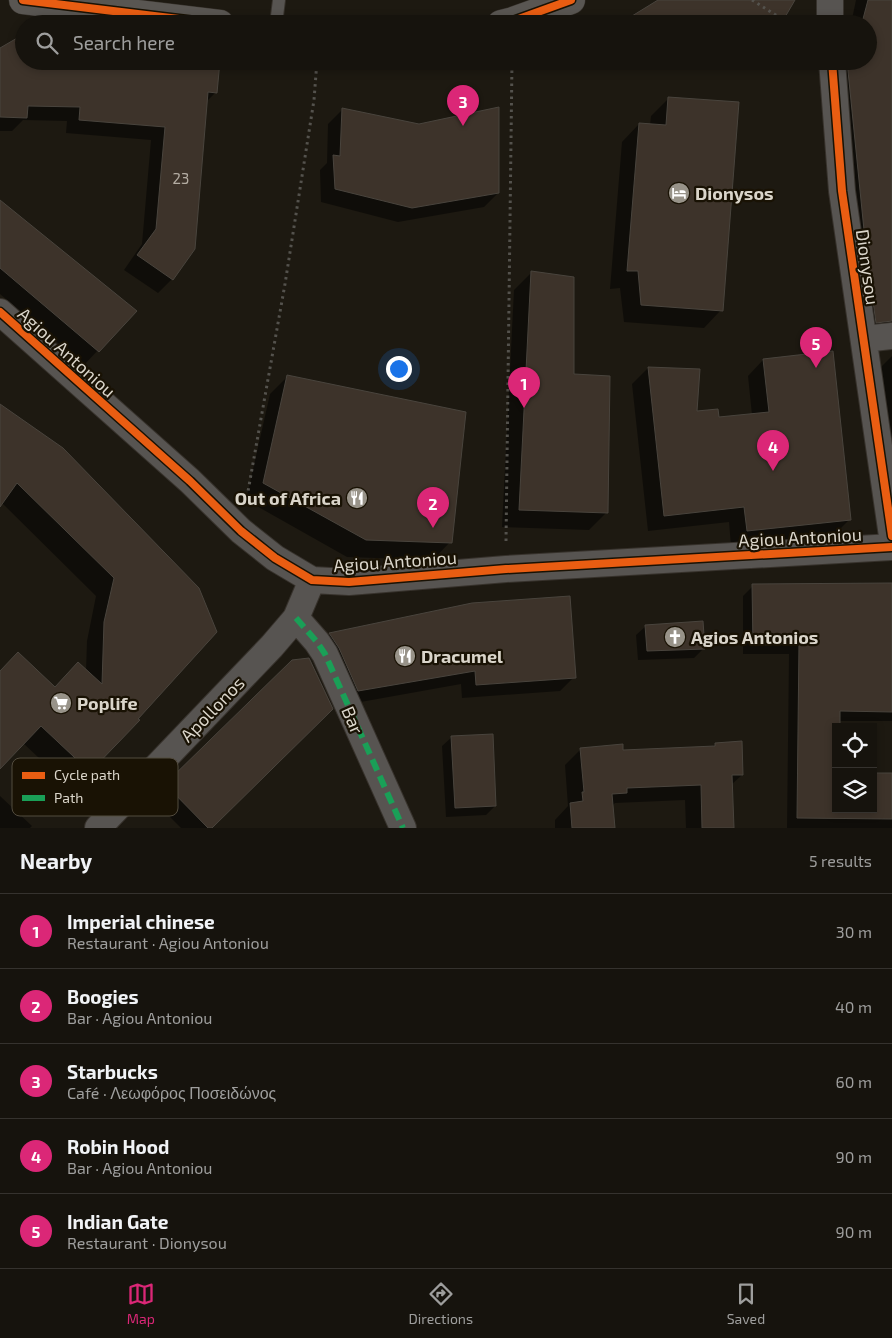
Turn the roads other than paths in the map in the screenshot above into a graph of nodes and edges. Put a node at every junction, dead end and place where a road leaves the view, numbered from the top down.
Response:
1 (23, 0) edge
2 (280, 0) edge
3 (571, 0) edge
4 (830, 0) edge
5 (146, 15) edge
6 (278, 15) edge
7 (530, 15) edge
8 (830, 15) edge
9 (833, 70) edge
10 (0, 312) edge
11 (892, 336) edge
12 (864, 339) junction
13 (892, 536) edge
14 (892, 547) edge
15 (312, 580) junction
16 (296, 618) junction
17 (165, 758) edge
18 (109, 816) edge
19 (98, 828) edge
20 (403, 828) edge

1 - 5 main road
2 - 6 lane
3 - 7 main road
4 - 8 street
9 - 12 street, Dionysou
10 - 15 street, Agiou Antoniou
11 - 12 street
12 - 13 street, Dionysou
14 - 15 street, Agiou Antoniou
15 - 16 street, Apollonos
16 - 17 street, Apollonos
16 - 20 street, Bar
18 - 19 street, Apollonos

